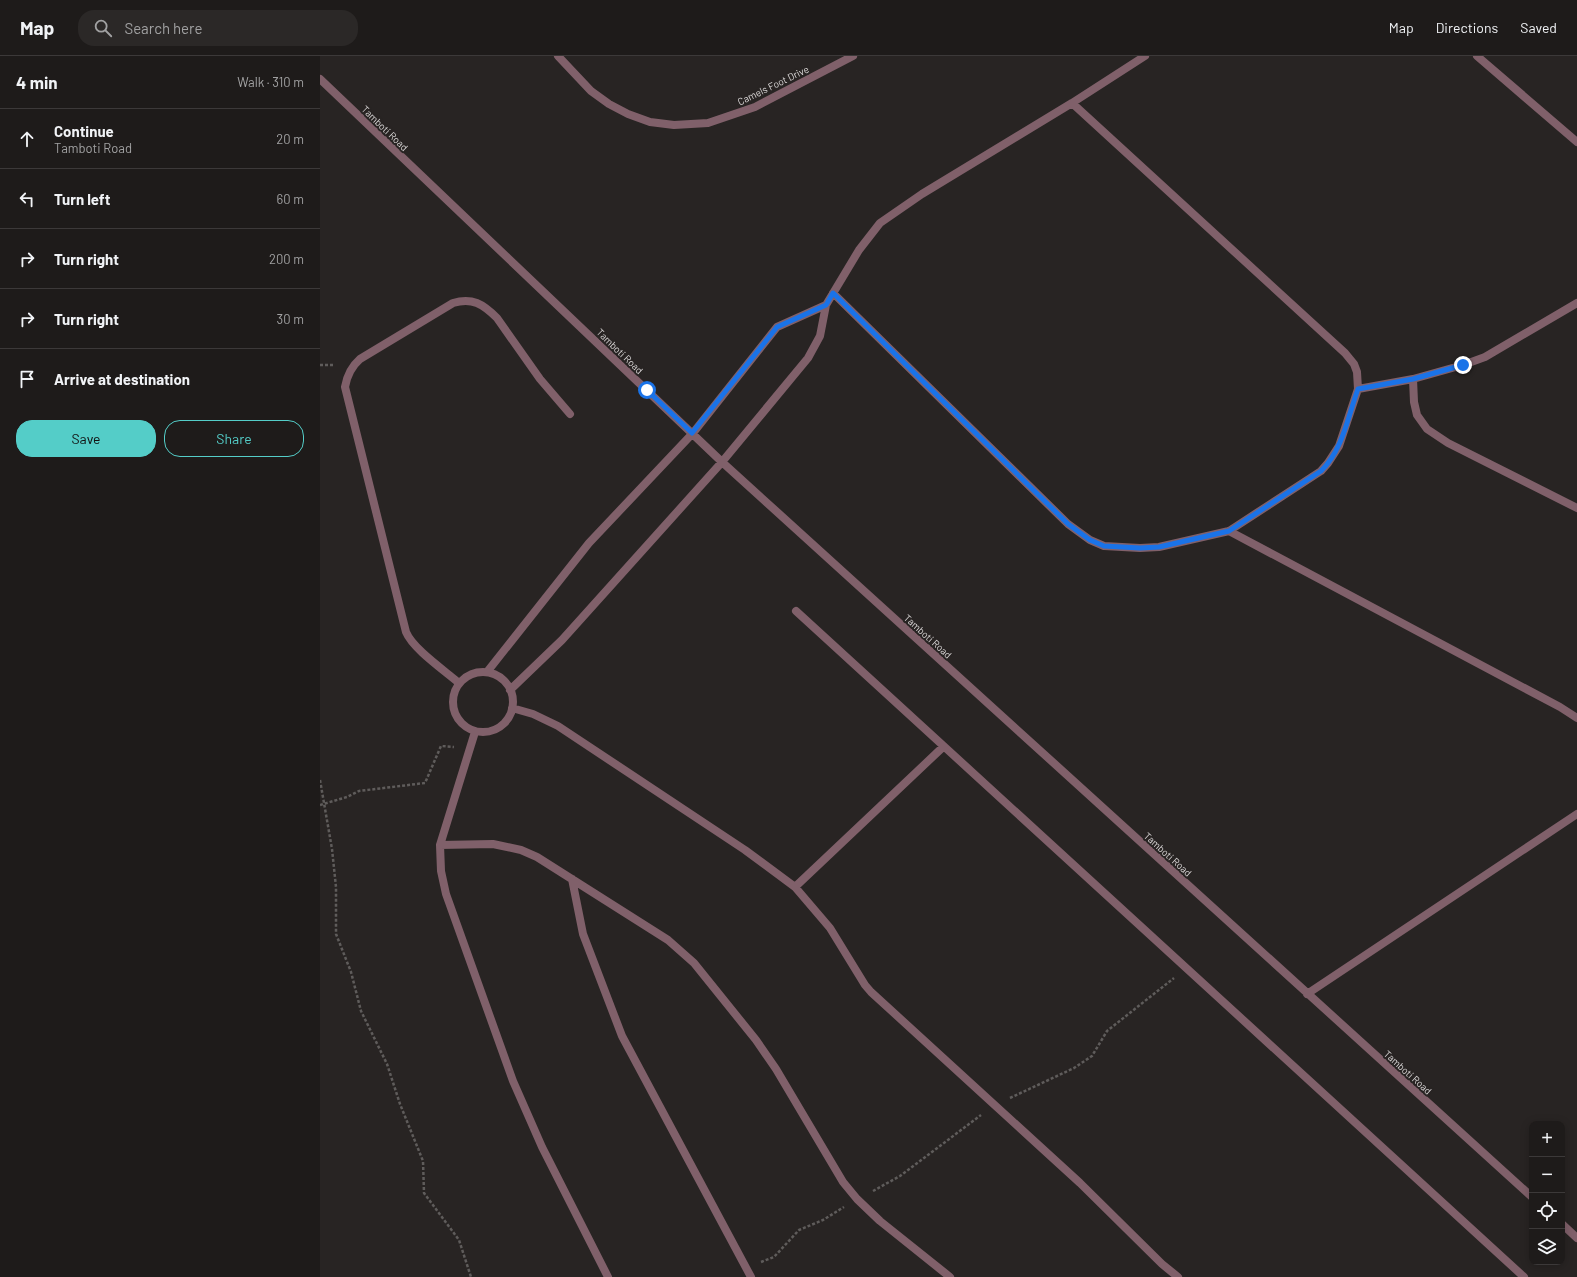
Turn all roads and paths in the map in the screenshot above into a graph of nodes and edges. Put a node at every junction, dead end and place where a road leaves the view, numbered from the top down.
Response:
1 (558, 56) edge
2 (853, 56) edge
3 (1145, 56) edge
4 (1477, 56) edge
5 (320, 79) edge
6 (1072, 103) junction
7 (1577, 142) edge
8 (833, 293) junction
9 (1577, 303) edge
10 (826, 305) junction
11 (1413, 379) junction
12 (1358, 389) junction
13 (570, 414) dead end
14 (692, 433) junction
15 (722, 462) junction
16 (1577, 508) edge
17 (1229, 531) junction
18 (796, 611) dead end
19 (487, 672) junction
20 (459, 683) junction
21 (510, 690) junction
22 (512, 708) junction
23 (1577, 718) edge
24 (475, 732) junction
25 (943, 747) junction
26 (470, 749) junction
27 (320, 780) edge
28 (320, 805) edge
29 (324, 805) junction
30 (1577, 814) edge
31 (440, 845) junction
32 (572, 879) junction
33 (795, 887) junction
34 (1186, 969) junction
35 (1307, 994) junction
36 (994, 1105) junction
37 (1529, 1194) edge
38 (857, 1199) junction
39 (1565, 1227) edge
40 (1577, 1238) edge
41 (746, 1268) junction
42 (471, 1277) edge
43 (608, 1277) edge
44 (751, 1277) edge
45 (950, 1277) edge
46 (1178, 1277) edge
47 (1524, 1277) edge

1 - 2 street, Camels Foot Drive
3 - 6 street
4 - 7 street
5 - 14 street, Tamboti Road
6 - 8 street
6 - 12 street
8 - 10 street
8 - 17 street
9 - 11 street
10 - 14 street
10 - 15 street
11 - 12 street
11 - 16 street
12 - 17 street
13 - 20 street
14 - 15 street, Tamboti Road
14 - 19 street
15 - 21 street
15 - 35 street, Tamboti Road
17 - 23 street
18 - 25 street
19 - 20 street
19 - 21 street
20 - 24 street
21 - 22 street
22 - 24 street
22 - 33 street
24 - 26 street
25 - 33 street
25 - 34 street
26 - 29 path
26 - 31 street
27 - 29 path
28 - 29 path
29 - 42 path
30 - 35 street
31 - 32 street
31 - 43 street
32 - 38 street
32 - 41 street
33 - 36 street
34 - 36 path
34 - 47 street
35 - 37 street, Tamboti Road
36 - 38 path
36 - 46 street
38 - 41 path
38 - 45 street
39 - 40 street
41 - 44 street

